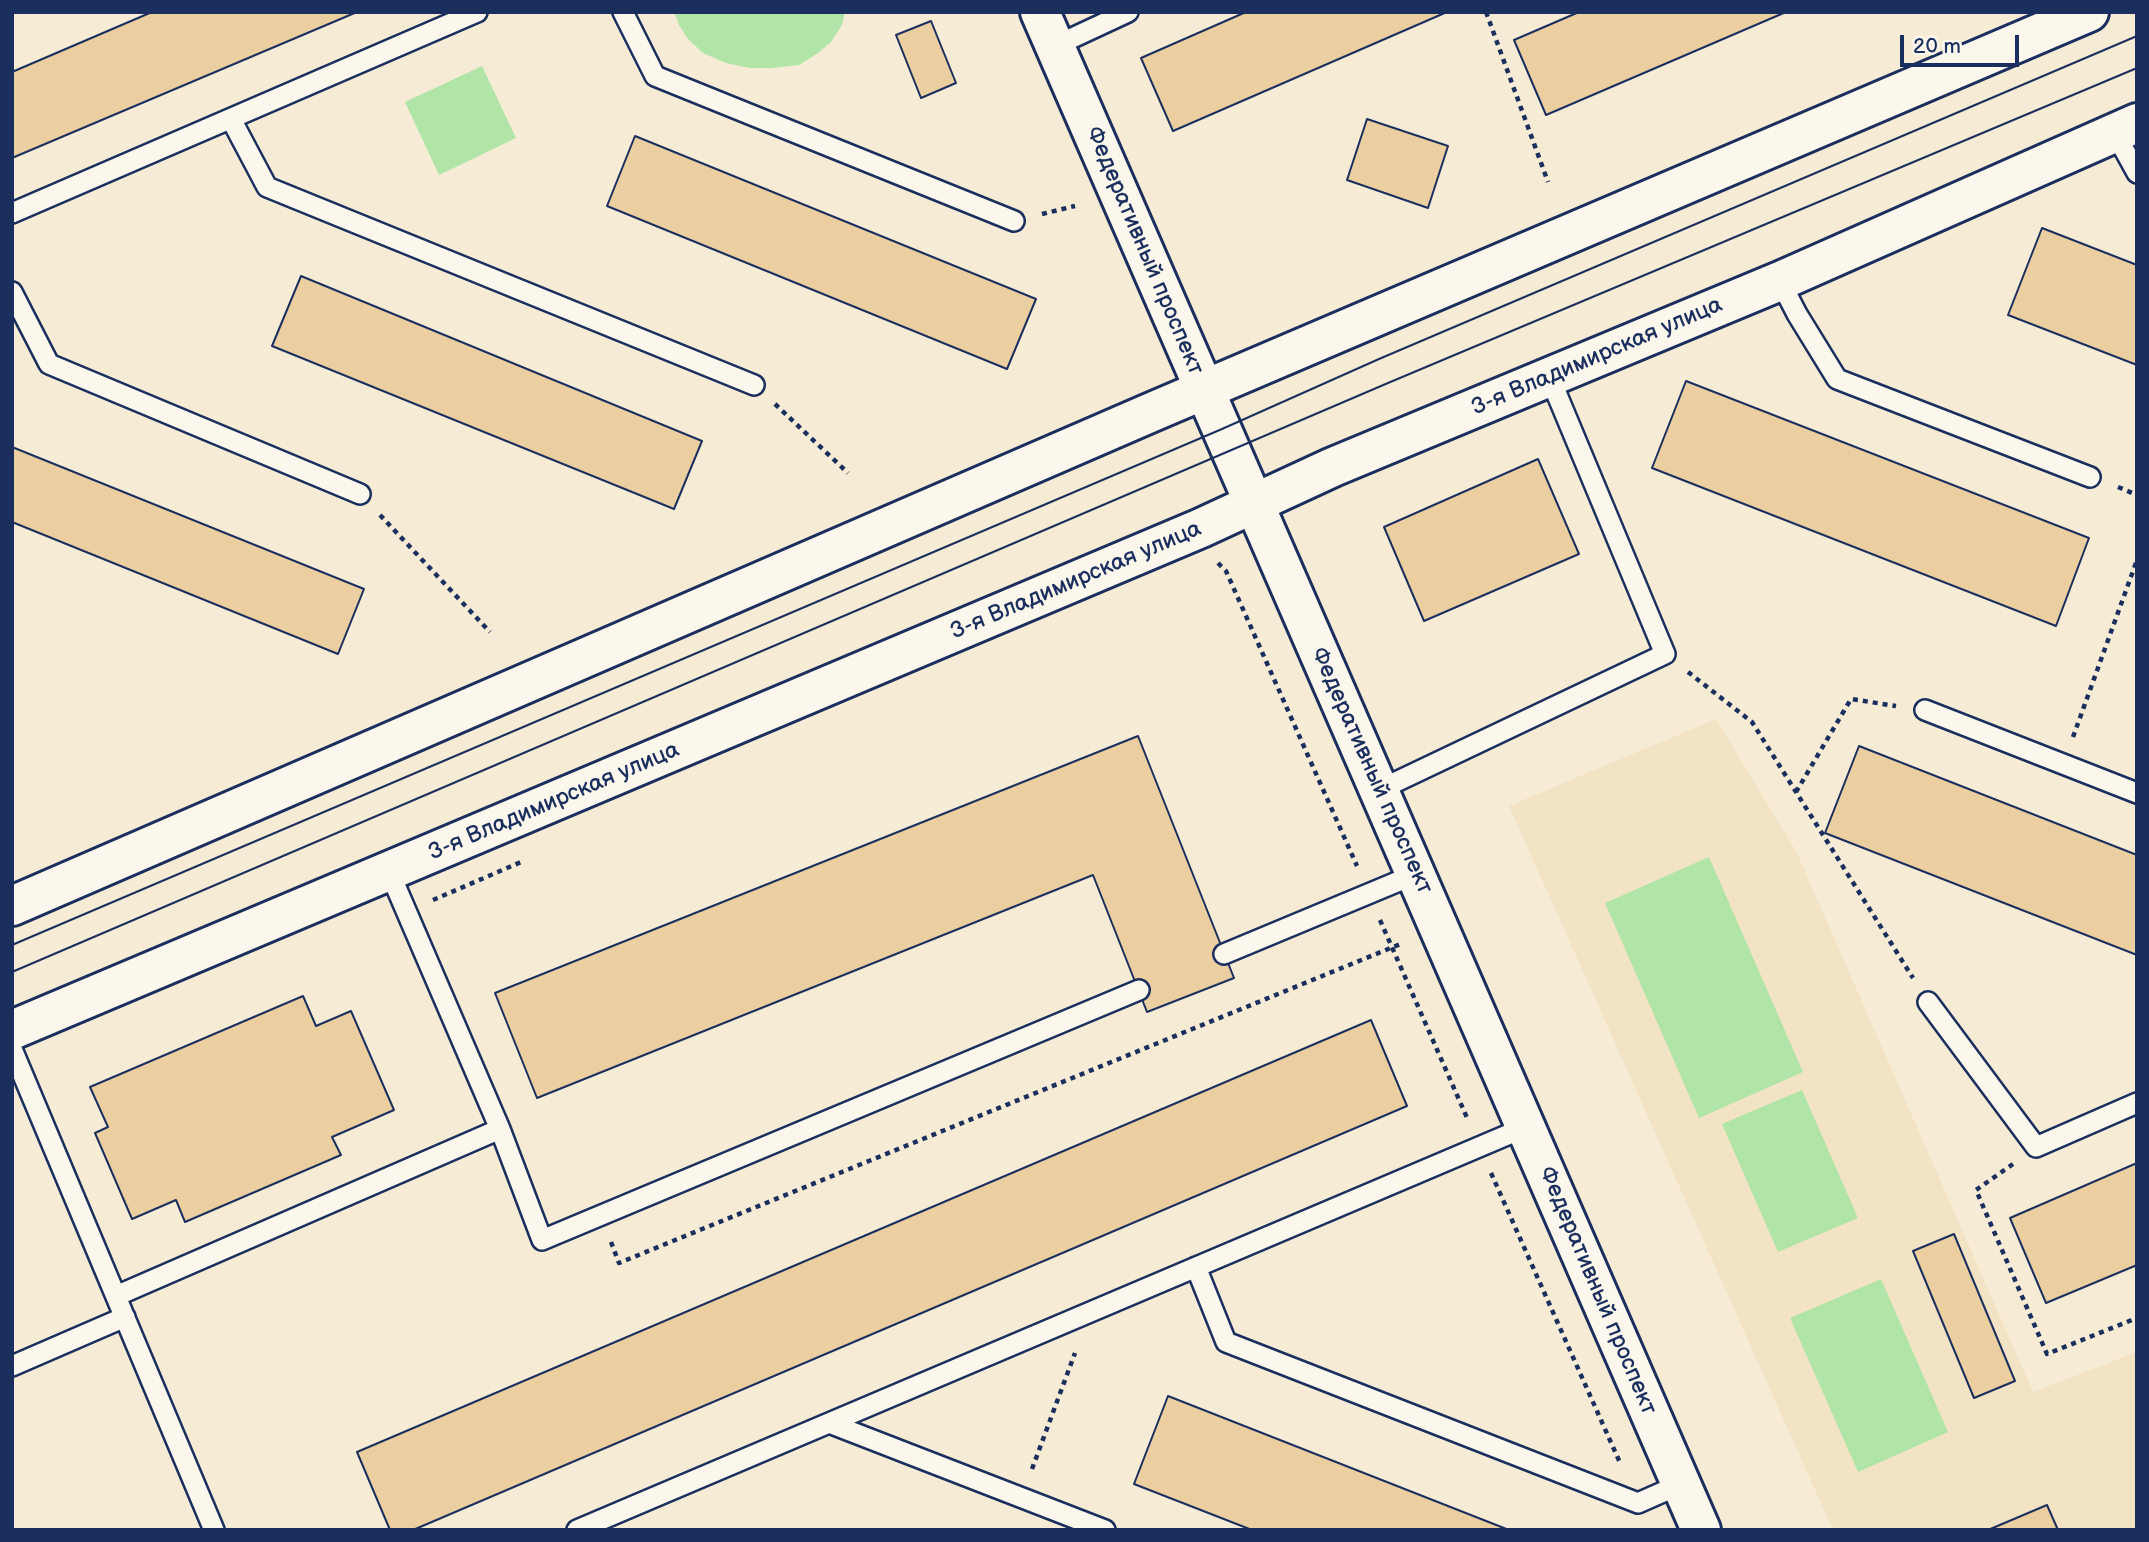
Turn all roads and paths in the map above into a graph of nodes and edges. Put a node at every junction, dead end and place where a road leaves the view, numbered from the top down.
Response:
1 (477, 12) edge
2 (623, 12) edge
3 (1128, 12) edge
4 (1486, 12) edge
5 (2089, 12) edge
6 (1047, 29) edge
7 (231, 119) junction
8 (2126, 128) edge
9 (2137, 173) edge
10 (1548, 182) dead end
11 (12, 213) edge
12 (1014, 221) dead end
13 (1780, 281) junction
14 (12, 292) edge
15 (1550, 378) junction
16 (754, 386) joint
17 (1204, 390) junction
18 (848, 474) dead end
19 (2090, 477) dead end
20 (360, 494) joint
21 (1254, 504) junction
22 (1215, 560) dead end
23 (2137, 560) edge
24 (490, 632) dead end
25 (1665, 654) junction
26 (1925, 710) joint
27 (2064, 764) junction
28 (1379, 790) junction
29 (1796, 792) junction
30 (2137, 793) edge
31 (389, 871) junction
32 (1416, 874) junction
33 (1369, 894) junction
34 (12, 906) edge
35 (1440, 928) junction
36 (1391, 948) junction
37 (1224, 954) dead end
38 (1139, 990) dead end
39 (1928, 1002) joint
40 (12, 1030) edge
41 (12, 1049) edge
42 (2137, 1103) edge
43 (1526, 1127) junction
44 (500, 1129) junction
45 (1479, 1147) junction
46 (2036, 1147) junction
47 (600, 1215) junction
48 (1196, 1267) junction
49 (116, 1296) junction
50 (1090, 1312) junction
51 (125, 1317) junction
52 (2137, 1318) edge
53 (12, 1366) edge
54 (829, 1423) junction
55 (1681, 1484) junction
56 (1022, 1497) junction
57 (1639, 1503) junction
58 (214, 1530) edge
59 (577, 1530) edge
60 (1105, 1530) edge
61 (1700, 1530) edge

1 - 7 lane
2 - 12 lane
3 - 6 lane
4 - 10 path
5 - 17 street
6 - 17 street, Федеративный проспект
7 - 11 lane
7 - 16 lane
8 - 9 lane
8 - 13 street, 3-я Владимирская улица
13 - 15 street, 3-я Владимирская улица
13 - 19 lane
14 - 20 lane
15 - 21 street, 3-я Владимирская улица
15 - 25 lane
16 - 18 path
17 - 21 street, Федеративный проспект
17 - 34 street
20 - 24 path
21 - 28 street, Федеративный проспект
21 - 31 street, 3-я Владимирская улица
22 - 33 path
23 - 27 path
25 - 28 lane
25 - 29 path
26 - 27 lane
26 - 29 path
27 - 30 lane
28 - 32 street, Федеративный проспект
29 - 39 path
31 - 40 street, 3-я Владимирская улица
31 - 44 lane
32 - 33 lane
32 - 35 street, Федеративный проспект
33 - 36 path
33 - 37 lane
35 - 36 path
35 - 43 street, Федеративный проспект
36 - 45 path
36 - 47 path
38 - 47 lane
39 - 46 lane
41 - 49 lane
42 - 46 lane
43 - 45 lane
43 - 55 street, Федеративный проспект
44 - 47 lane
44 - 49 lane
45 - 48 lane
45 - 57 path
46 - 52 path
48 - 50 lane
48 - 57 lane
49 - 51 lane
50 - 54 lane
50 - 56 path
51 - 53 lane
51 - 58 lane
54 - 56 lane
54 - 59 lane
55 - 57 lane
55 - 61 street, Федеративный проспект
56 - 60 lane

